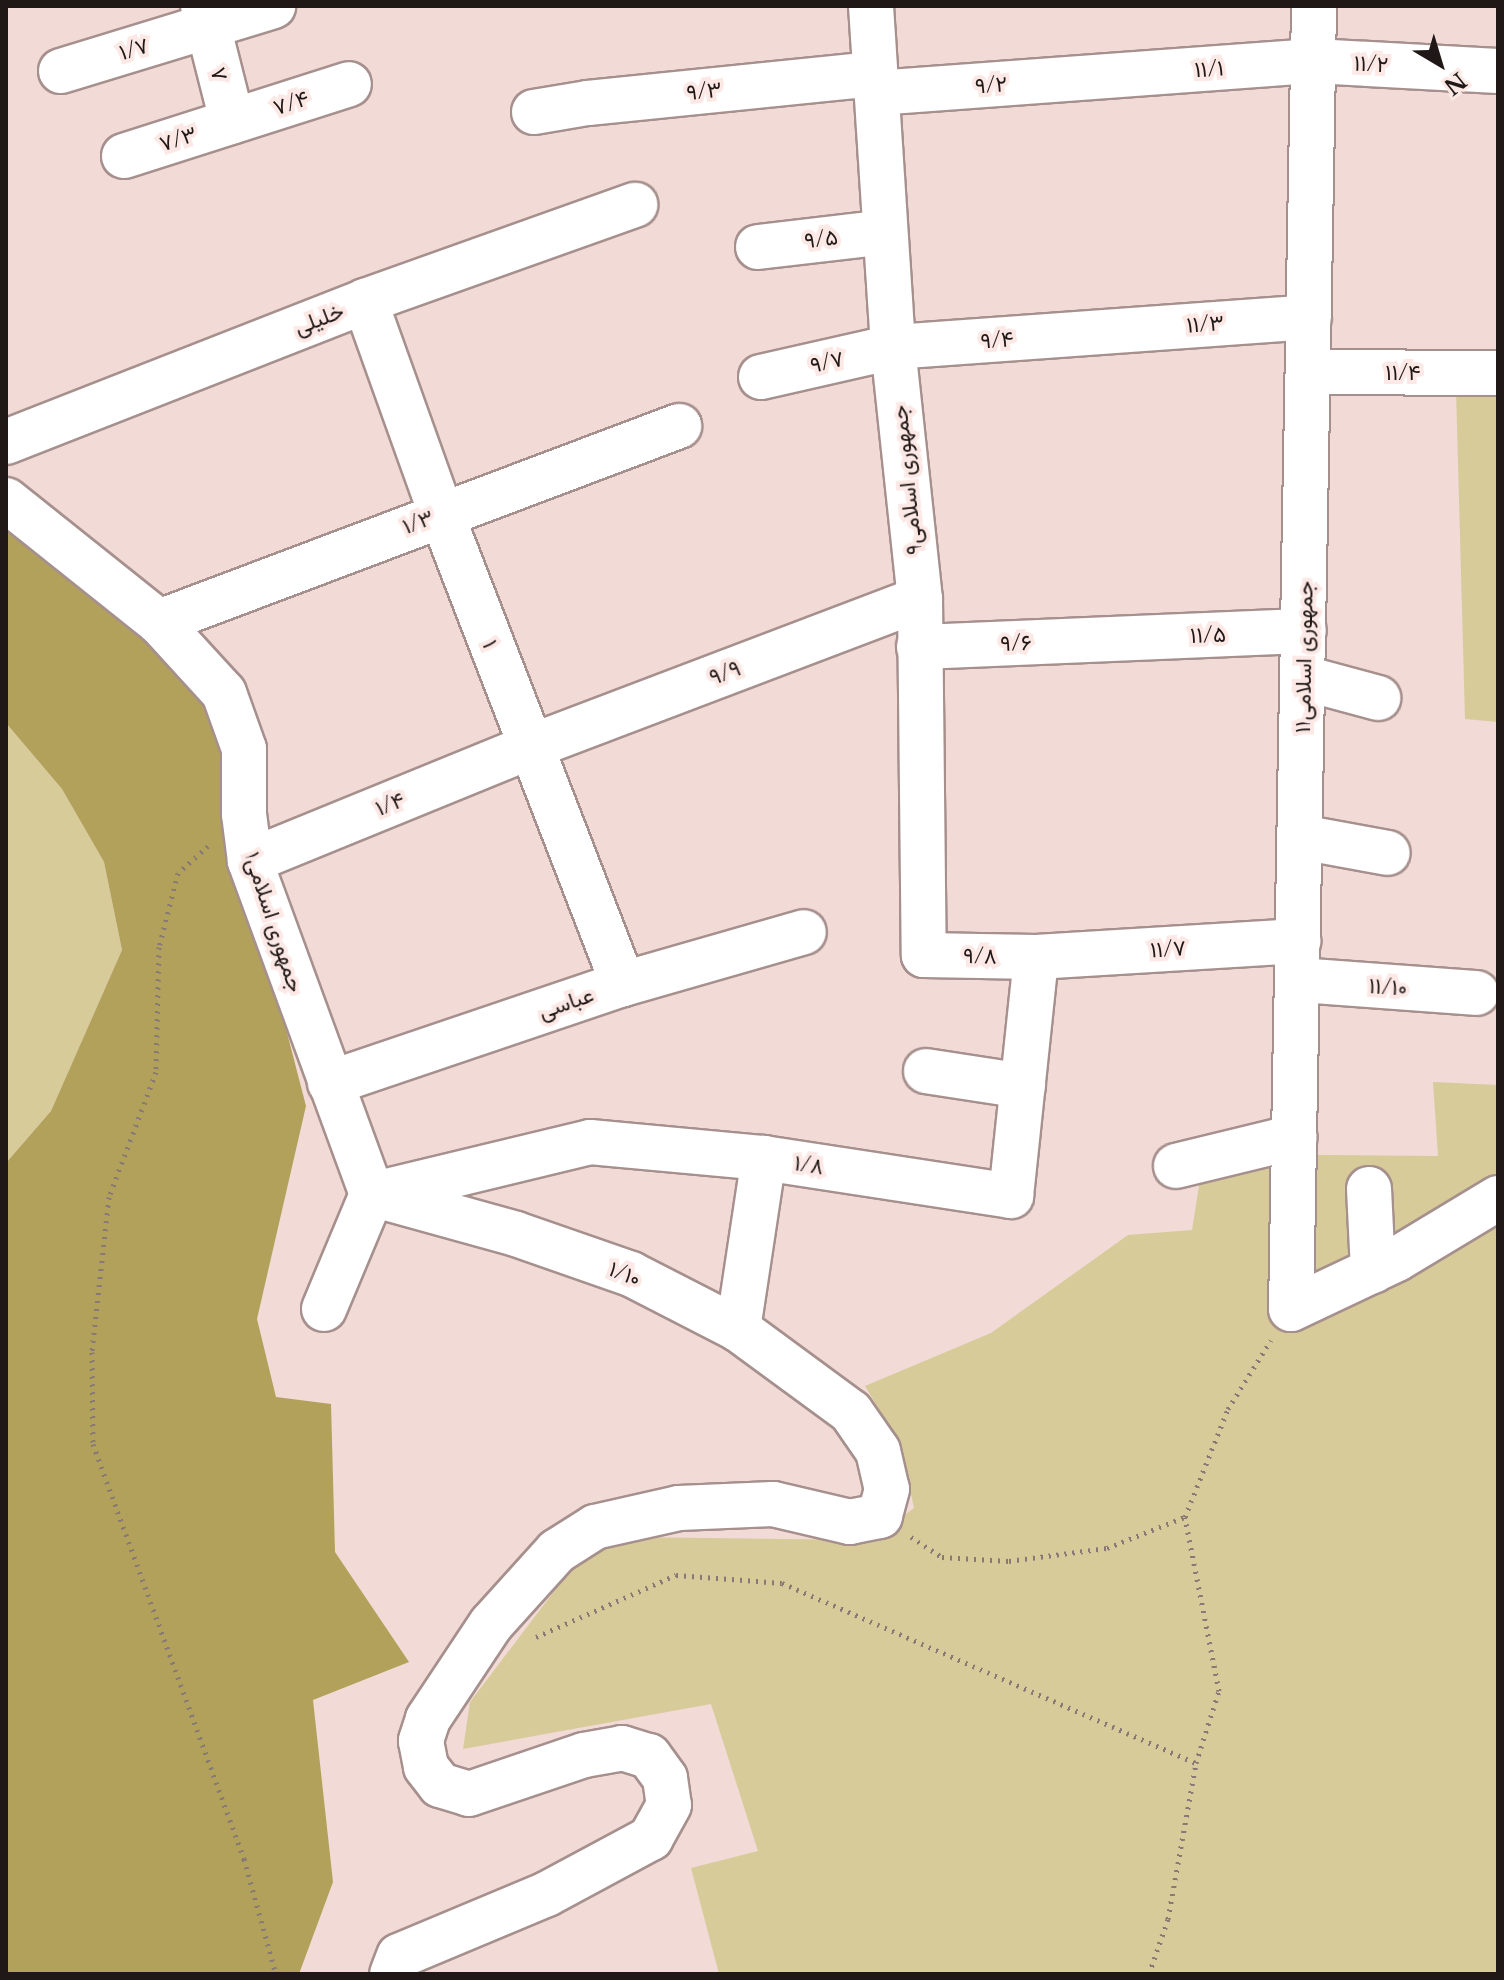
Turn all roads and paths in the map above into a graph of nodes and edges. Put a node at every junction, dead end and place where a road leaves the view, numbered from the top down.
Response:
1 (273, 6) edge
2 (871, 6) edge
3 (1314, 6) edge
4 (205, 16) edge
5 (1314, 61) junction
6 (1487, 70) edge
7 (61, 71) dead end
8 (1105, 76) joint
9 (349, 84) dead end
10 (875, 84) junction
11 (534, 112) dead end
12 (232, 121) junction
13 (124, 156) dead end
14 (635, 205) dead end
15 (885, 232) junction
16 (758, 247) dead end
17 (365, 301) junction
18 (1309, 317) junction
19 (1101, 332) joint
20 (893, 347) junction
21 (1308, 372) junction
22 (1498, 373) edge
23 (761, 377) dead end
24 (679, 426) dead end
25 (6, 442) edge
26 (6, 500) edge
27 (441, 513) junction
28 (920, 599) junction
29 (159, 622) junction
30 (1304, 631) junction
31 (1112, 639) joint
32 (919, 647) junction
33 (1304, 678) junction
34 (1378, 698) dead end
35 (530, 747) junction
36 (244, 814) junction
37 (1301, 837) junction
38 (1388, 853) dead end
39 (250, 861) junction
40 (804, 932) dead end
41 (924, 955) joint
42 (1036, 957) junction
43 (1299, 960) junction
44 (623, 984) junction
45 (1477, 993) dead end
46 (926, 1071) dead end
47 (330, 1083) junction
48 (1023, 1086) junction
49 (1295, 1137) junction
50 (764, 1158) junction
51 (1176, 1166) dead end
52 (1369, 1189) dead end
53 (372, 1194) junction
54 (1498, 1198) edge
55 (1373, 1271) junction
56 (324, 1309) dead end
57 (1291, 1309) junction
58 (738, 1329) junction
59 (880, 1516) junction
60 (1185, 1517) junction
61 (524, 1643) dead end
62 (1196, 1763) junction
63 (276, 1974) edge
64 (392, 1974) edge
65 (1149, 1974) edge

1 - 4 street, ۱/۷
2 - 10 street, جمهوری اسلامی۹
3 - 5 street, جمهوری اسلامی۱۱
4 - 7 street, ۱/۷
4 - 12 street, ۷
5 - 6 street, ۱۱/۲
5 - 8 street, ۱۱/۱
5 - 18 street, جمهوری اسلامی۱۱
8 - 10 street, ۹/۲
9 - 12 street, ۷/۴
10 - 11 street, ۹/۳
10 - 15 street, جمهوری اسلامی۹
12 - 13 street, ۷/۳
14 - 17 street, خلیلی
15 - 16 street, ۹/۵
15 - 20 street, جمهوری اسلامی۹
17 - 25 street, خلیلی
17 - 27 street, ۱
18 - 19 street, ۱۱/۳
18 - 21 street, جمهوری اسلامی۱۱
19 - 20 street, ۹/۴
20 - 23 street, ۹/۷
20 - 28 street, جمهوری اسلامی۹
21 - 22 street, ۱۱/۴
21 - 30 street, جمهوری اسلامی۱۱
24 - 27 street, ۱/۳
26 - 29 street, جمهوری اسلامی۱
27 - 29 street, ۱/۳
27 - 35 street, ۱
28 - 32 street, جمهوری اسلامی۹
28 - 35 street, ۹/۹
29 - 36 street, جمهوری اسلامی۱
30 - 31 street, ۱۱/۵
30 - 33 street, جمهوری اسلامی۱۱
31 - 32 street, ۹/۶
32 - 41 street, جمهوری اسلامی۹
33 - 34 street
33 - 37 street, جمهوری اسلامی۱۱
35 - 39 street, ۱/۴
35 - 44 street, ۱
36 - 39 street, جمهوری اسلامی۱
36 - 63 path
37 - 38 street
37 - 43 street, جمهوری اسلامی۱۱
39 - 47 street, جمهوری اسلامی۱
40 - 44 street, عباسی
41 - 42 street, ۹/۸
42 - 43 street, ۱۱/۷
42 - 48 street, ۱/۸
43 - 45 street, ۱۱/۱۰
43 - 49 street, جمهوری اسلامی۱۱
44 - 47 street, عباسی
46 - 48 street
47 - 53 street, جمهوری اسلامی۱
48 - 50 street, ۱/۸
49 - 51 street
49 - 57 street, جمهوری اسلامی۱۱
50 - 53 street, ۱/۸
50 - 58 street
52 - 55 street
53 - 56 street
53 - 58 street, ۱/۱۰
54 - 55 street
55 - 57 street
57 - 60 path
58 - 59 street, ۱/۱۰
59 - 60 path
59 - 64 street
60 - 62 path
61 - 62 path
62 - 65 path

